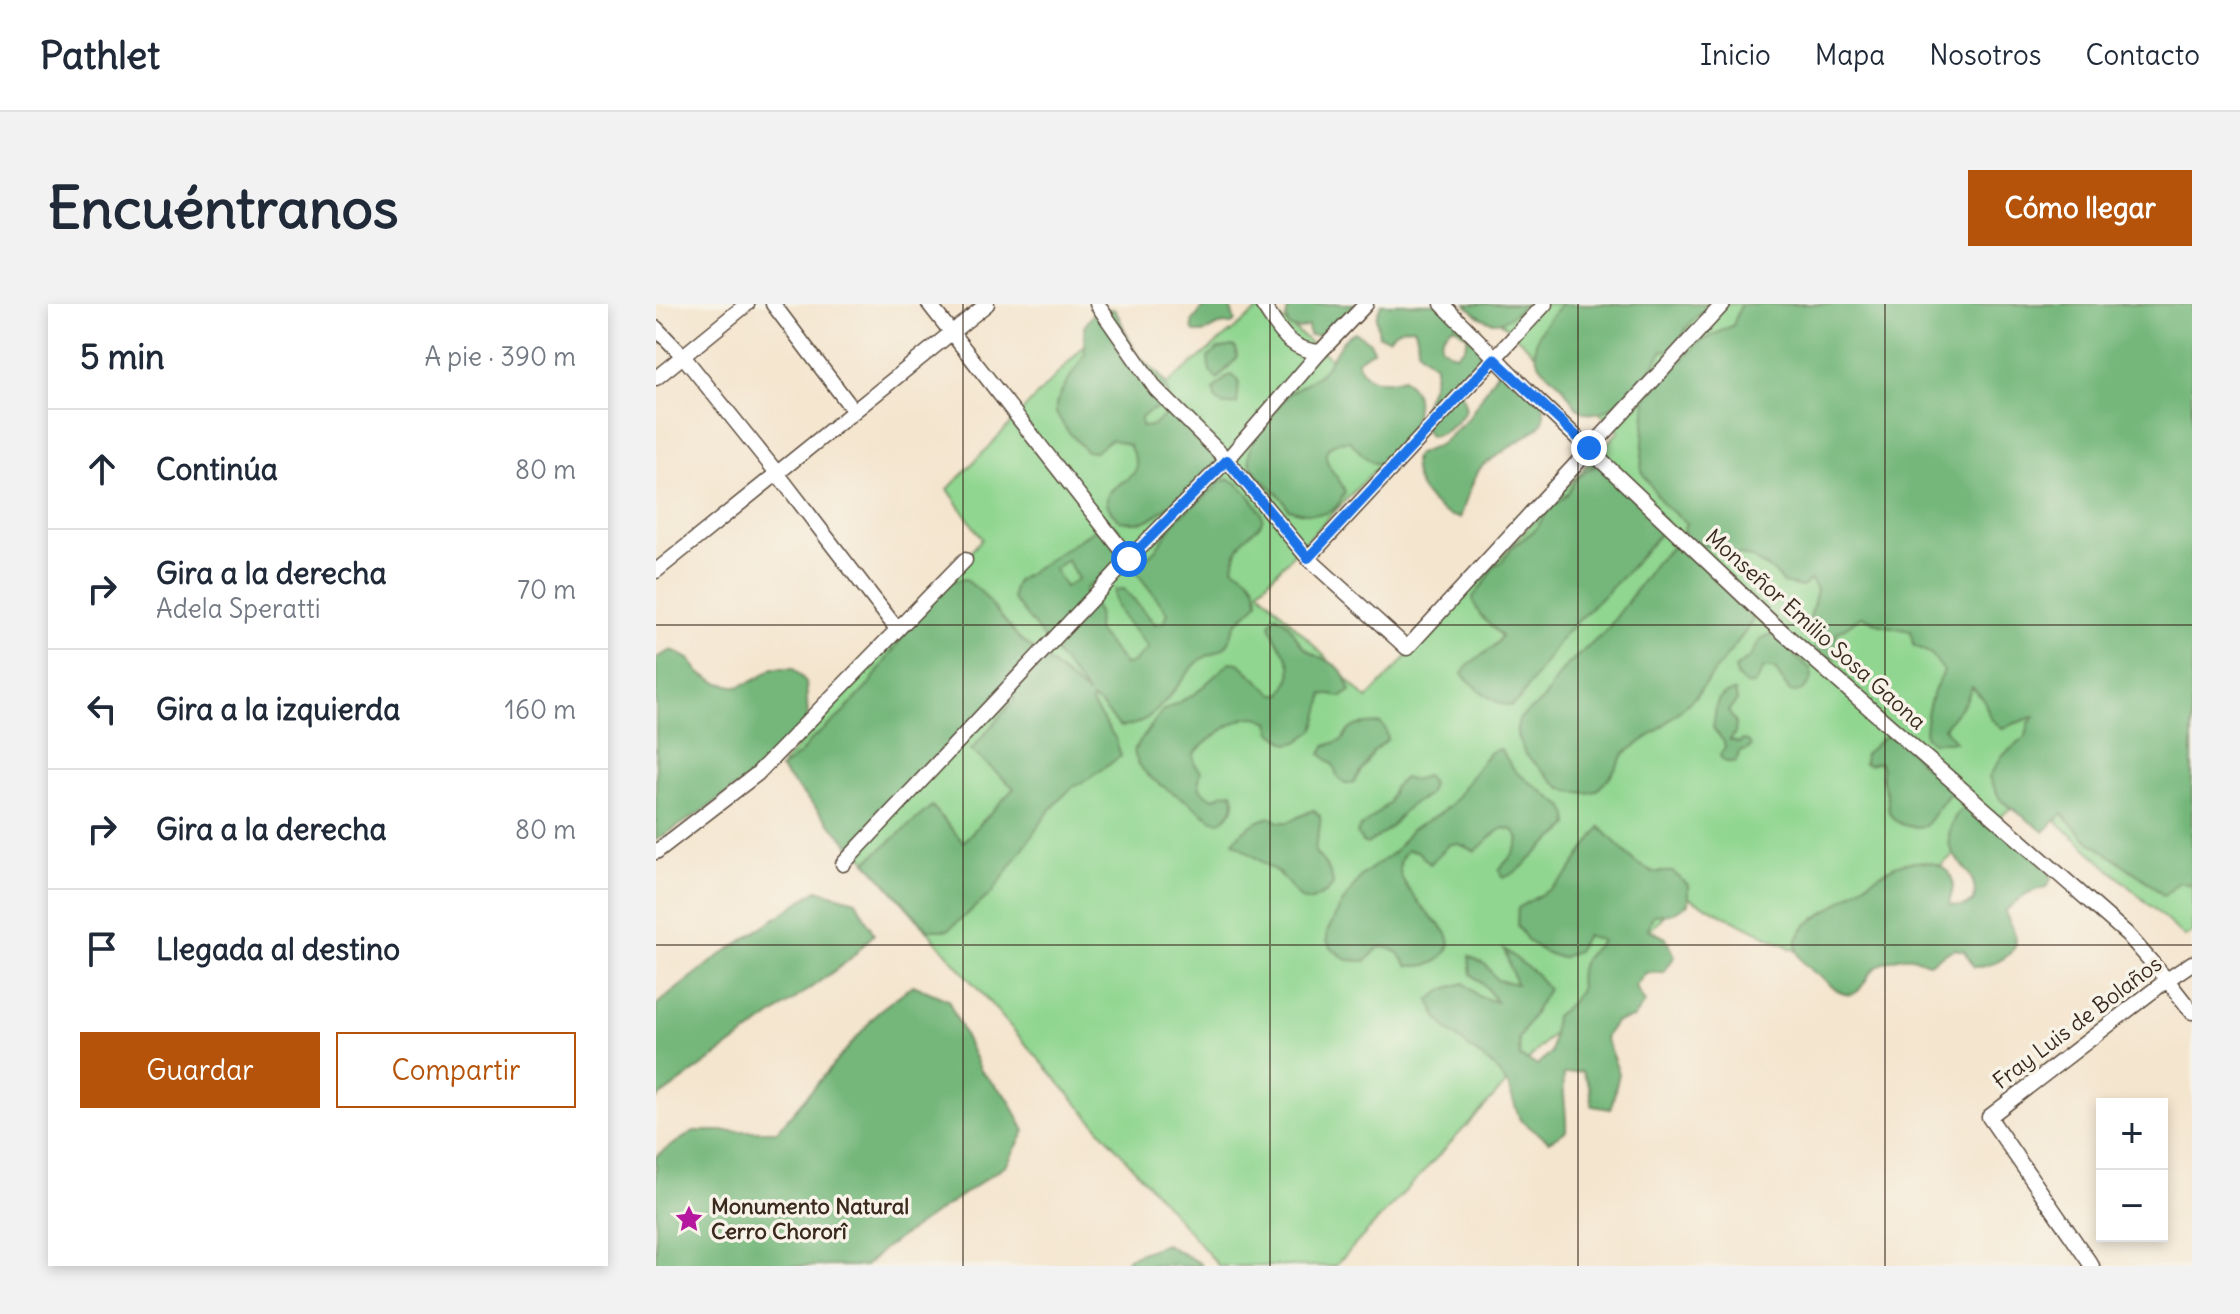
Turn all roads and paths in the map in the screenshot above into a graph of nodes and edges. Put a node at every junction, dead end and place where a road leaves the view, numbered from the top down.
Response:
1 (747, 304) edge
2 (773, 304) edge
3 (929, 304) edge
4 (987, 304) edge
5 (1097, 304) edge
6 (1262, 304) edge
7 (1366, 304) edge
8 (1442, 304) edge
9 (1545, 304) edge
10 (1723, 304) edge
11 (656, 328) edge
12 (951, 333) junction
13 (1320, 352) junction
14 (683, 356) junction
15 (1494, 359) junction
16 (656, 378) edge
17 (854, 411) junction
18 (1589, 448) junction
19 (1227, 460) junction
20 (777, 473) junction
21 (1308, 558) junction
22 (1129, 559) junction
23 (965, 560) dead end
24 (656, 571) edge
25 (897, 629) junction
26 (656, 852) edge
27 (843, 864) dead end
28 (2192, 963) edge
29 (2167, 980) junction
30 (2192, 1012) edge
31 (2092, 1266) edge

1 - 14 street
2 - 17 street
3 - 12 street
4 - 12 street
5 - 19 street
6 - 13 street
7 - 13 street
8 - 15 street, Monseñor Emilio Sosa Gaona
9 - 15 street
10 - 18 street
11 - 14 street
12 - 17 street
12 - 22 street
13 - 19 street
14 - 16 street
14 - 20 street
15 - 18 street, Monseñor Emilio Sosa Gaona
15 - 21 street
17 - 20 street
18 - 21 street
18 - 29 street, Monseñor Emilio Sosa Gaona
19 - 21 street
19 - 22 street
20 - 24 street
20 - 25 street
22 - 27 street
23 - 25 street
25 - 26 street
28 - 29 street, Fray Luis de Bolaños
29 - 30 street, Monseñor Emilio Sosa Gaona
29 - 31 street, Fray Luis de Bolaños

